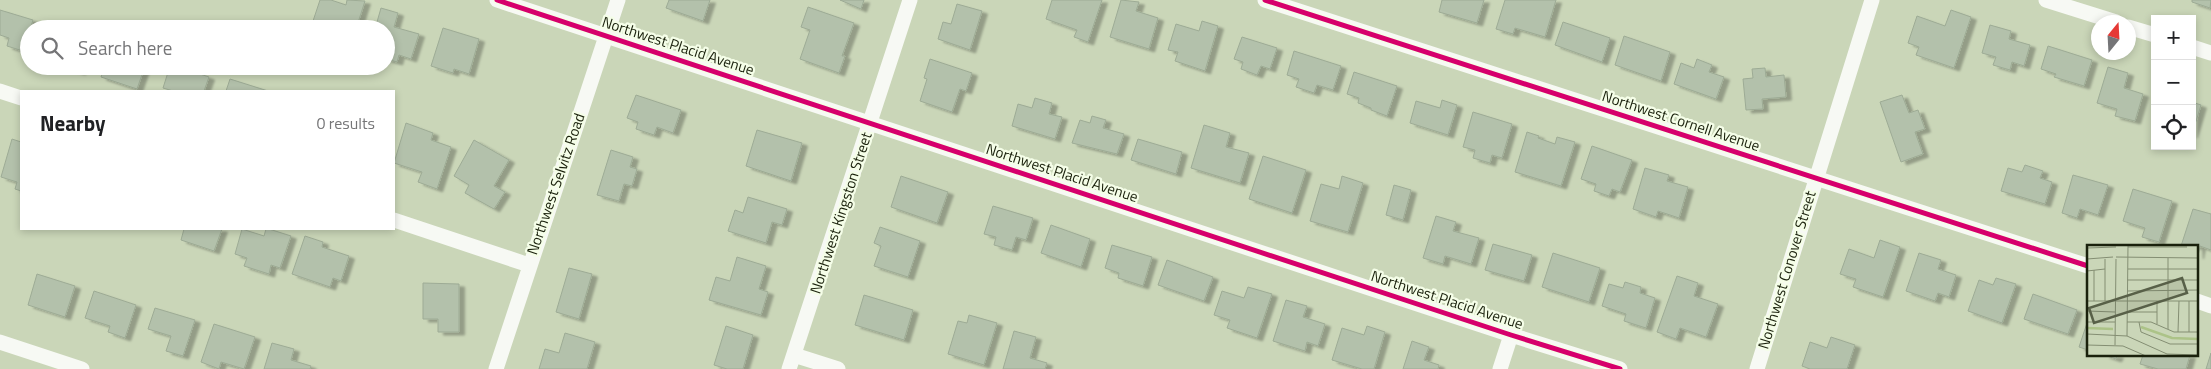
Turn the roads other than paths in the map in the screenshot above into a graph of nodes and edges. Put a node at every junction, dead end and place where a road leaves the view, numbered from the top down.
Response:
1 (497, 0) edge
2 (618, 0) edge
3 (910, 0) edge
4 (1265, 0) edge
5 (1872, 0) edge
6 (2046, 0) edge
7 (2094, 15) edge
8 (2136, 29) edge
9 (2151, 34) edge
10 (606, 36) junction
11 (2196, 48) edge
12 (2211, 53) edge
13 (0, 91) edge
14 (20, 98) edge
15 (871, 122) junction
16 (1816, 177) junction
17 (395, 220) edge
18 (529, 265) junction
19 (2087, 266) edge
20 (2198, 301) edge
21 (2211, 306) edge
22 (1511, 335) junction
23 (0, 342) edge
24 (791, 362) edge
25 (82, 369) edge
26 (496, 369) edge
27 (838, 369) edge
28 (1500, 369) edge
29 (1620, 369) edge
30 (1757, 369) edge

1 - 10 street, Northwest Placid Avenue
2 - 10 street, Northwest Selvitz Road
3 - 15 street, Northwest Kingston Street
4 - 16 street, Northwest Cornell Avenue
5 - 16 street, Northwest Conover Street
6 - 7 street
8 - 9 street
10 - 15 street, Northwest Placid Avenue
10 - 18 street, Northwest Selvitz Road
11 - 12 street
13 - 14 street
15 - 22 street, Northwest Placid Avenue
15 - 24 street, Northwest Kingston Street
16 - 19 street, Northwest Cornell Avenue
16 - 30 street, Northwest Conover Street
17 - 18 street
18 - 26 street, Northwest Selvitz Road
20 - 21 street
22 - 28 street
22 - 29 street, Northwest Placid Avenue
23 - 25 street
24 - 27 street

